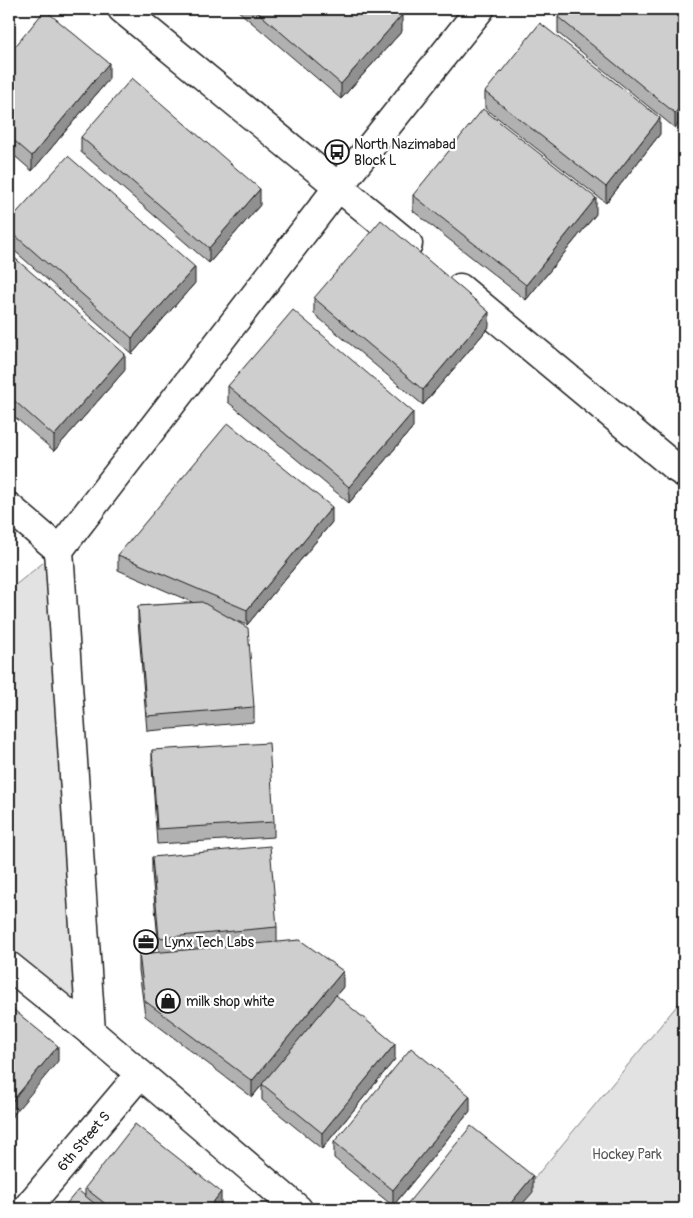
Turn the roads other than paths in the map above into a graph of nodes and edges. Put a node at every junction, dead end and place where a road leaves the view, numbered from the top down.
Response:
1 (122, 9) edge
2 (480, 9) edge
3 (339, 186) junction
4 (684, 474) edge
5 (9, 507) edge
6 (59, 550) junction
7 (9, 966) edge
8 (92, 1032) junction
9 (140, 1074) junction
10 (26, 1209) edge
11 (298, 1209) edge

1 - 3 street
2 - 3 street
3 - 4 street
3 - 6 street
5 - 6 street
6 - 8 street
7 - 8 street
8 - 9 street
9 - 10 street, 6th Street S
9 - 11 street

